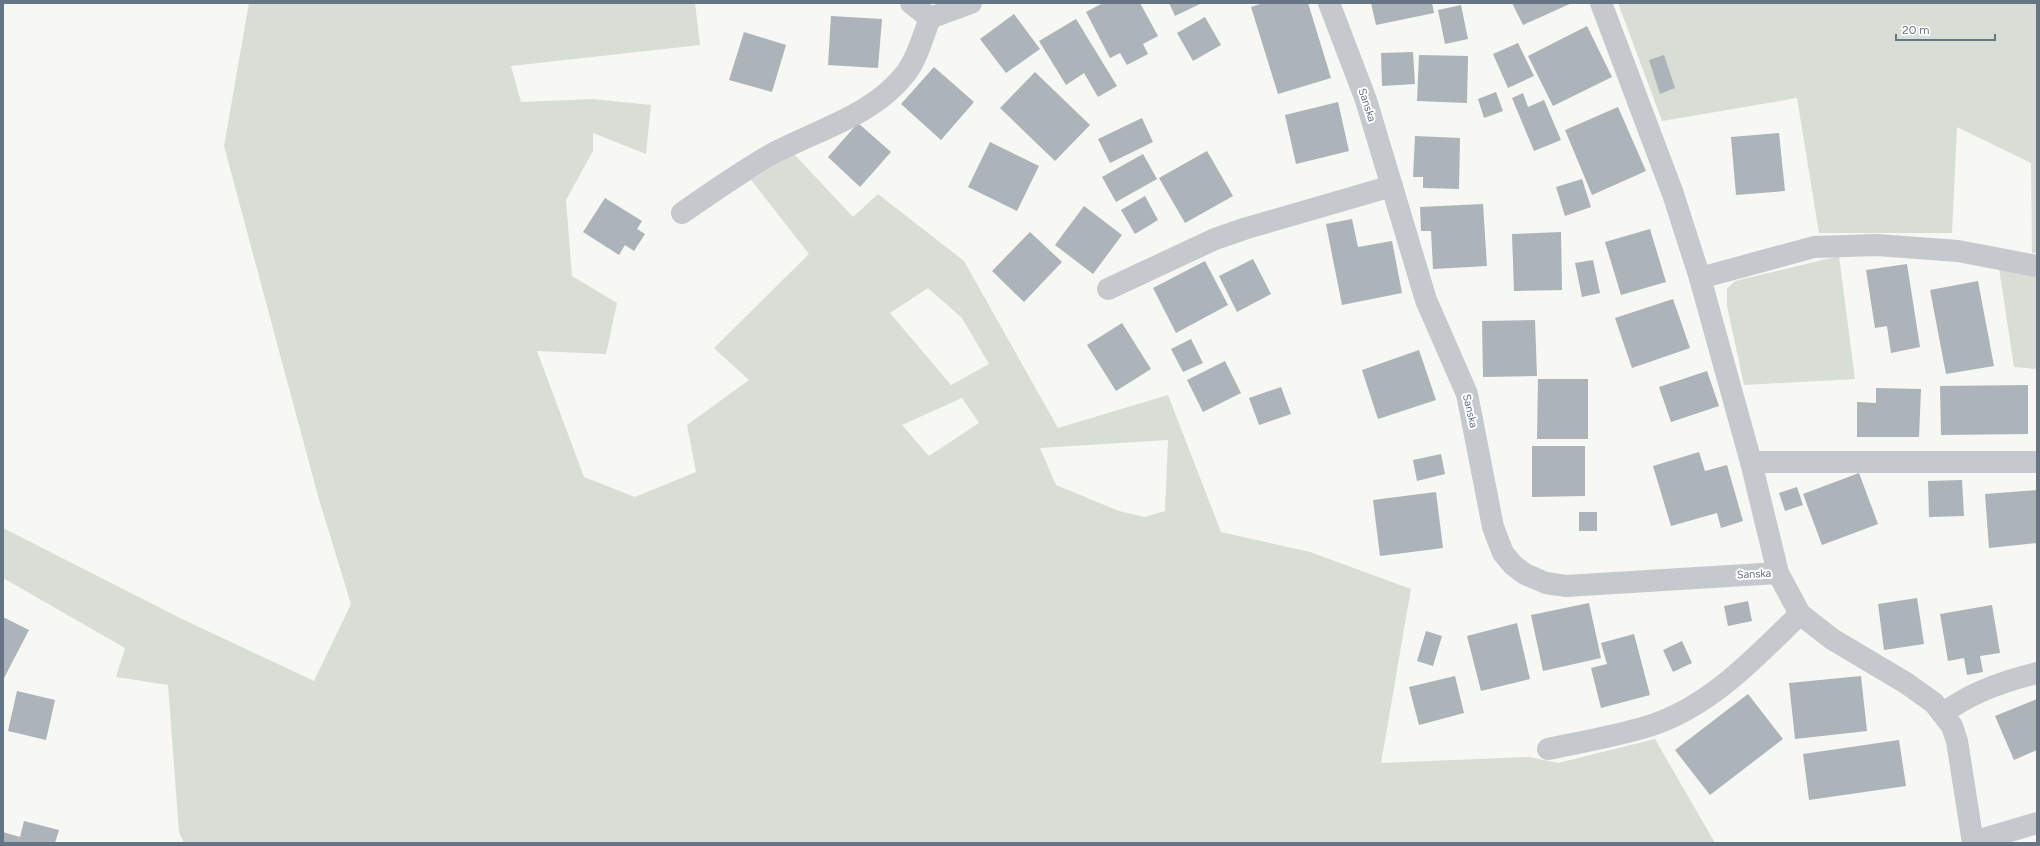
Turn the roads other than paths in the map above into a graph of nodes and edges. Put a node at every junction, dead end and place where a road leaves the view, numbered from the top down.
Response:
1 (912, 3) edge
2 (971, 3) edge
3 (1329, 3) edge
4 (1601, 3) edge
5 (930, 18) junction
6 (1392, 186) junction
7 (682, 212) dead end
8 (2037, 266) edge
9 (1700, 278) junction
10 (1108, 289) dead end
11 (1751, 462) junction
12 (2037, 462) edge
13 (1778, 573) junction
14 (1800, 614) junction
15 (2037, 674) edge
16 (1944, 713) junction
17 (1548, 749) dead end
18 (2037, 823) edge
19 (1973, 843) edge

1 - 5 street
2 - 5 street
3 - 6 street, Sanska
4 - 9 street, Sanska
5 - 7 street
6 - 10 street
6 - 13 street, Sanska
8 - 9 street
9 - 11 street, Sanska
11 - 12 street
11 - 13 street, Sanska
13 - 14 street, Sanska
14 - 16 street, Sanska
14 - 17 street
15 - 16 street
16 - 19 street, Sanska
18 - 19 street

